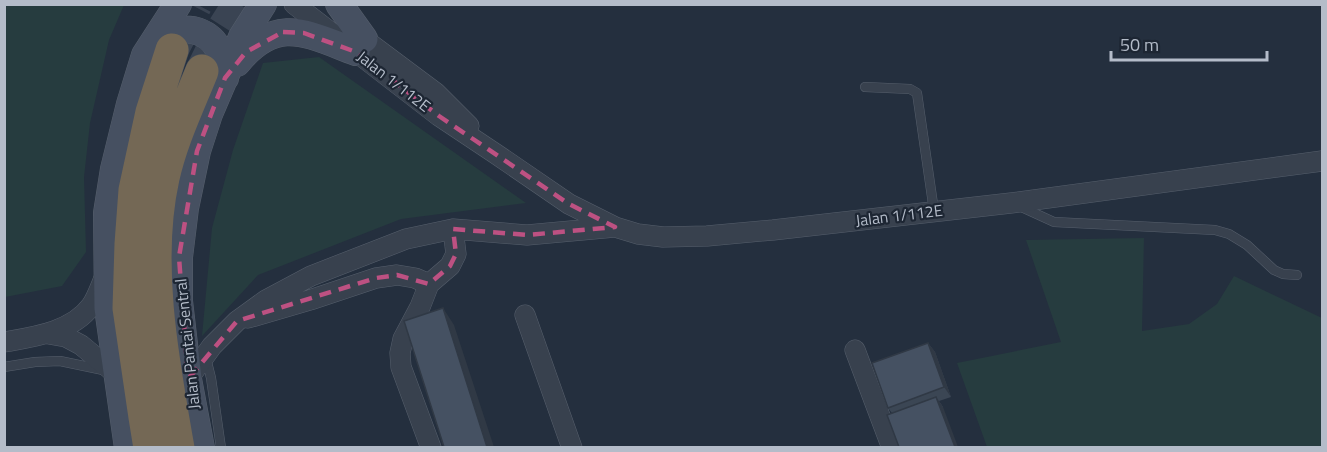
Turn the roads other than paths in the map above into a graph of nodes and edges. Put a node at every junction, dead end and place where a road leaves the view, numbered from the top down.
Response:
1 (164, 4) edge
2 (178, 4) edge
3 (263, 4) edge
4 (294, 4) edge
5 (316, 4) edge
6 (339, 4) edge
7 (360, 45) junction
8 (159, 53) junction
9 (214, 74) junction
10 (865, 87) dead end
11 (1323, 161) edge
12 (1011, 203) junction
13 (934, 211) junction
14 (615, 227) junction
15 (453, 229) junction
16 (107, 271) junction
17 (1297, 275) dead end
18 (429, 284) junction
19 (525, 315) dead end
20 (237, 321) junction
21 (49, 334) junction
22 (4, 342) edge
23 (855, 350) dead end
24 (205, 355) junction
25 (4, 367) edge
26 (118, 385) junction
27 (190, 391) junction
28 (128, 447) edge
29 (137, 447) edge
30 (150, 447) edge
31 (178, 447) edge
32 (196, 447) edge
33 (201, 447) edge
34 (221, 447) edge
35 (431, 447) edge
36 (572, 447) edge
37 (892, 447) edge

1 - 8 main road
2 - 8 main road
3 - 9 main road, Jalan Pantai Sentral
4 - 7 street, Jalan 1/112E
5 - 7 street, Jalan 1/112E
6 - 7 main road
7 - 9 main road
7 - 14 street, Jalan 1/112E
8 - 9 main road
8 - 16 main road
8 - 30 highway
9 - 27 main road, Jalan Pantai Sentral
9 - 31 highway
10 - 13 lane
11 - 12 street, Jalan 1/112E
12 - 13 street, Jalan 1/112E
12 - 17 lane
13 - 14 street, Jalan 1/112E
14 - 15 street
15 - 18 street
15 - 20 street
16 - 21 street
16 - 26 main road
18 - 20 street
18 - 35 street
19 - 36 street
20 - 24 street
21 - 22 street
21 - 26 street
23 - 37 street
24 - 27 street
24 - 34 lane
25 - 26 lane
26 - 28 main road
26 - 29 highway
27 - 32 highway
27 - 33 main road, Jalan Pantai Sentral

